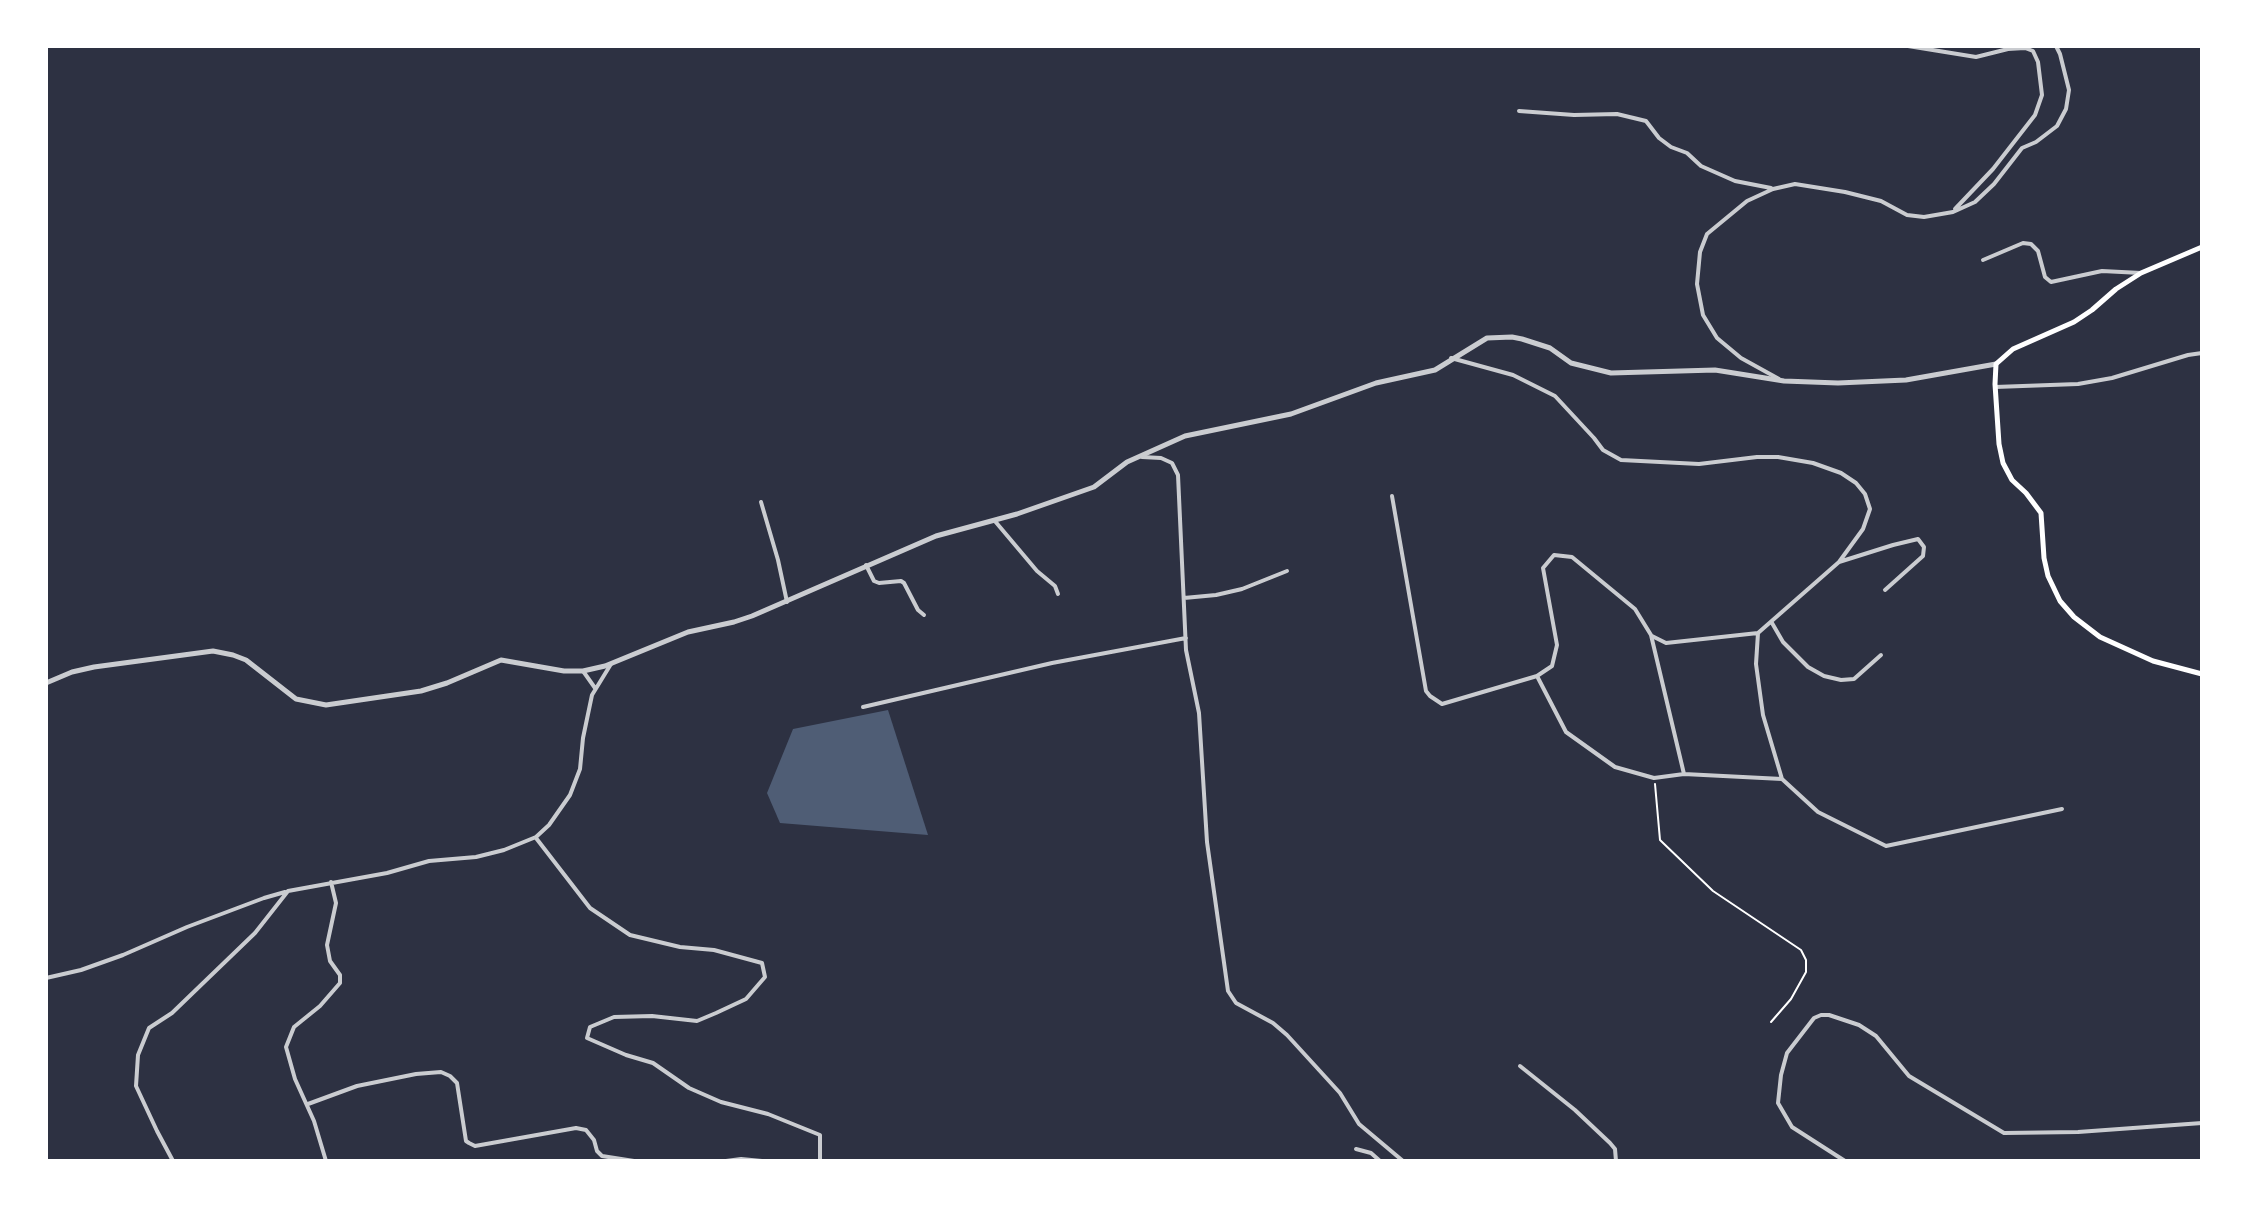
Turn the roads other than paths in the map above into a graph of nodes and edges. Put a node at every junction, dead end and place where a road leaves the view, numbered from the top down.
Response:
1 (1908, 46) edge
2 (2056, 46) edge
3 (1519, 111) dead end
4 (1773, 189) junction
5 (1953, 212) junction
6 (2202, 247) edge
7 (1983, 260) dead end
8 (2141, 273) junction
9 (2202, 353) edge
10 (1451, 358) junction
11 (1996, 364) junction
12 (1784, 381) junction
13 (1995, 387) junction
14 (1139, 457) junction
15 (1392, 496) dead end
16 (761, 502) dead end
17 (994, 520) junction
18 (1839, 562) junction
19 (866, 565) junction
20 (1287, 571) dead end
21 (1885, 590) dead end
22 (1058, 594) dead end
23 (1184, 598) junction
24 (787, 602) junction
25 (924, 615) dead end
26 (1772, 623) junction
27 (1758, 633) junction
28 (1651, 635) junction
29 (1186, 638) junction
30 (1881, 655) dead end
31 (612, 663) junction
32 (583, 671) junction
33 (2202, 674) edge
34 (1537, 676) junction
35 (46, 683) edge
36 (595, 688) junction
37 (863, 707) dead end
38 (1684, 774) junction
39 (1782, 779) junction
40 (2062, 809) dead end
41 (536, 837) junction
42 (331, 882) junction
43 (288, 891) junction
44 (46, 978) edge
45 (1520, 1066) dead end
46 (308, 1104) junction
47 (2202, 1123) edge
48 (1356, 1149) dead end
49 (173, 1161) edge
50 (326, 1161) edge
51 (634, 1161) edge
52 (726, 1161) edge
53 (762, 1161) edge
54 (820, 1161) edge
55 (1380, 1161) edge
56 (1403, 1161) edge
57 (1616, 1161) edge
58 (1845, 1161) edge

1 - 5 street
2 - 5 street
3 - 4 street
4 - 5 street
4 - 12 street
6 - 8 main road
7 - 8 street
8 - 11 main road
9 - 13 street
10 - 12 street
10 - 14 street
10 - 18 street
11 - 12 street
11 - 13 main road
13 - 33 main road
14 - 17 street
14 - 23 street
15 - 34 street
16 - 24 street
17 - 19 street
17 - 22 street
18 - 21 street
18 - 26 street
19 - 24 street
19 - 25 street
20 - 23 street
23 - 29 street
24 - 31 street
26 - 27 street
26 - 30 street
27 - 28 street
27 - 39 street
28 - 34 street
28 - 38 street
29 - 37 street
29 - 56 street
31 - 32 street
31 - 36 street
32 - 35 street
32 - 36 street
34 - 38 street
36 - 41 street
38 - 39 street
39 - 40 street
41 - 42 street
41 - 54 street
42 - 43 street
42 - 46 street
43 - 44 street
43 - 49 street
45 - 57 street
46 - 50 street
46 - 51 street
47 - 58 street
48 - 55 street
52 - 53 street

